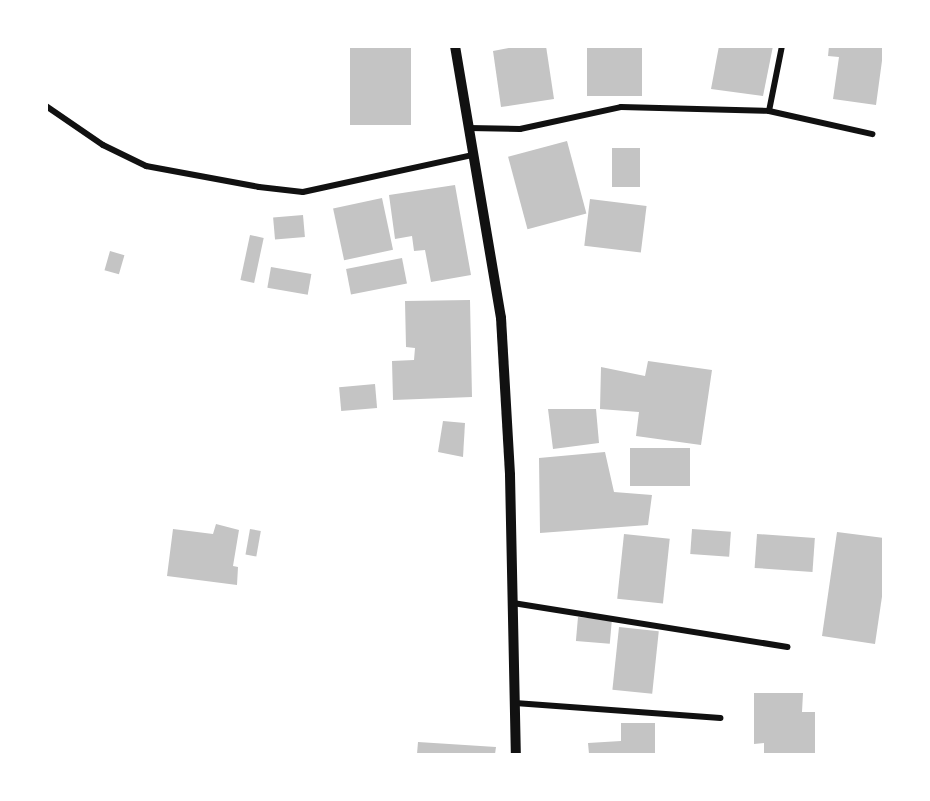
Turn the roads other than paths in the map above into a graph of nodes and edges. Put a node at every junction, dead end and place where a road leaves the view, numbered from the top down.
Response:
1 (455, 46) edge
2 (782, 46) edge
3 (46, 106) edge
4 (769, 111) junction
5 (469, 128) junction
6 (872, 134) dead end
7 (473, 155) junction
8 (513, 603) junction
9 (788, 647) dead end
10 (515, 703) junction
11 (720, 718) dead end
12 (516, 754) edge

1 - 5 street
2 - 4 street
3 - 7 street
4 - 5 street
4 - 6 street
5 - 7 street
7 - 8 street
8 - 9 street
8 - 10 street
10 - 11 street
10 - 12 street

